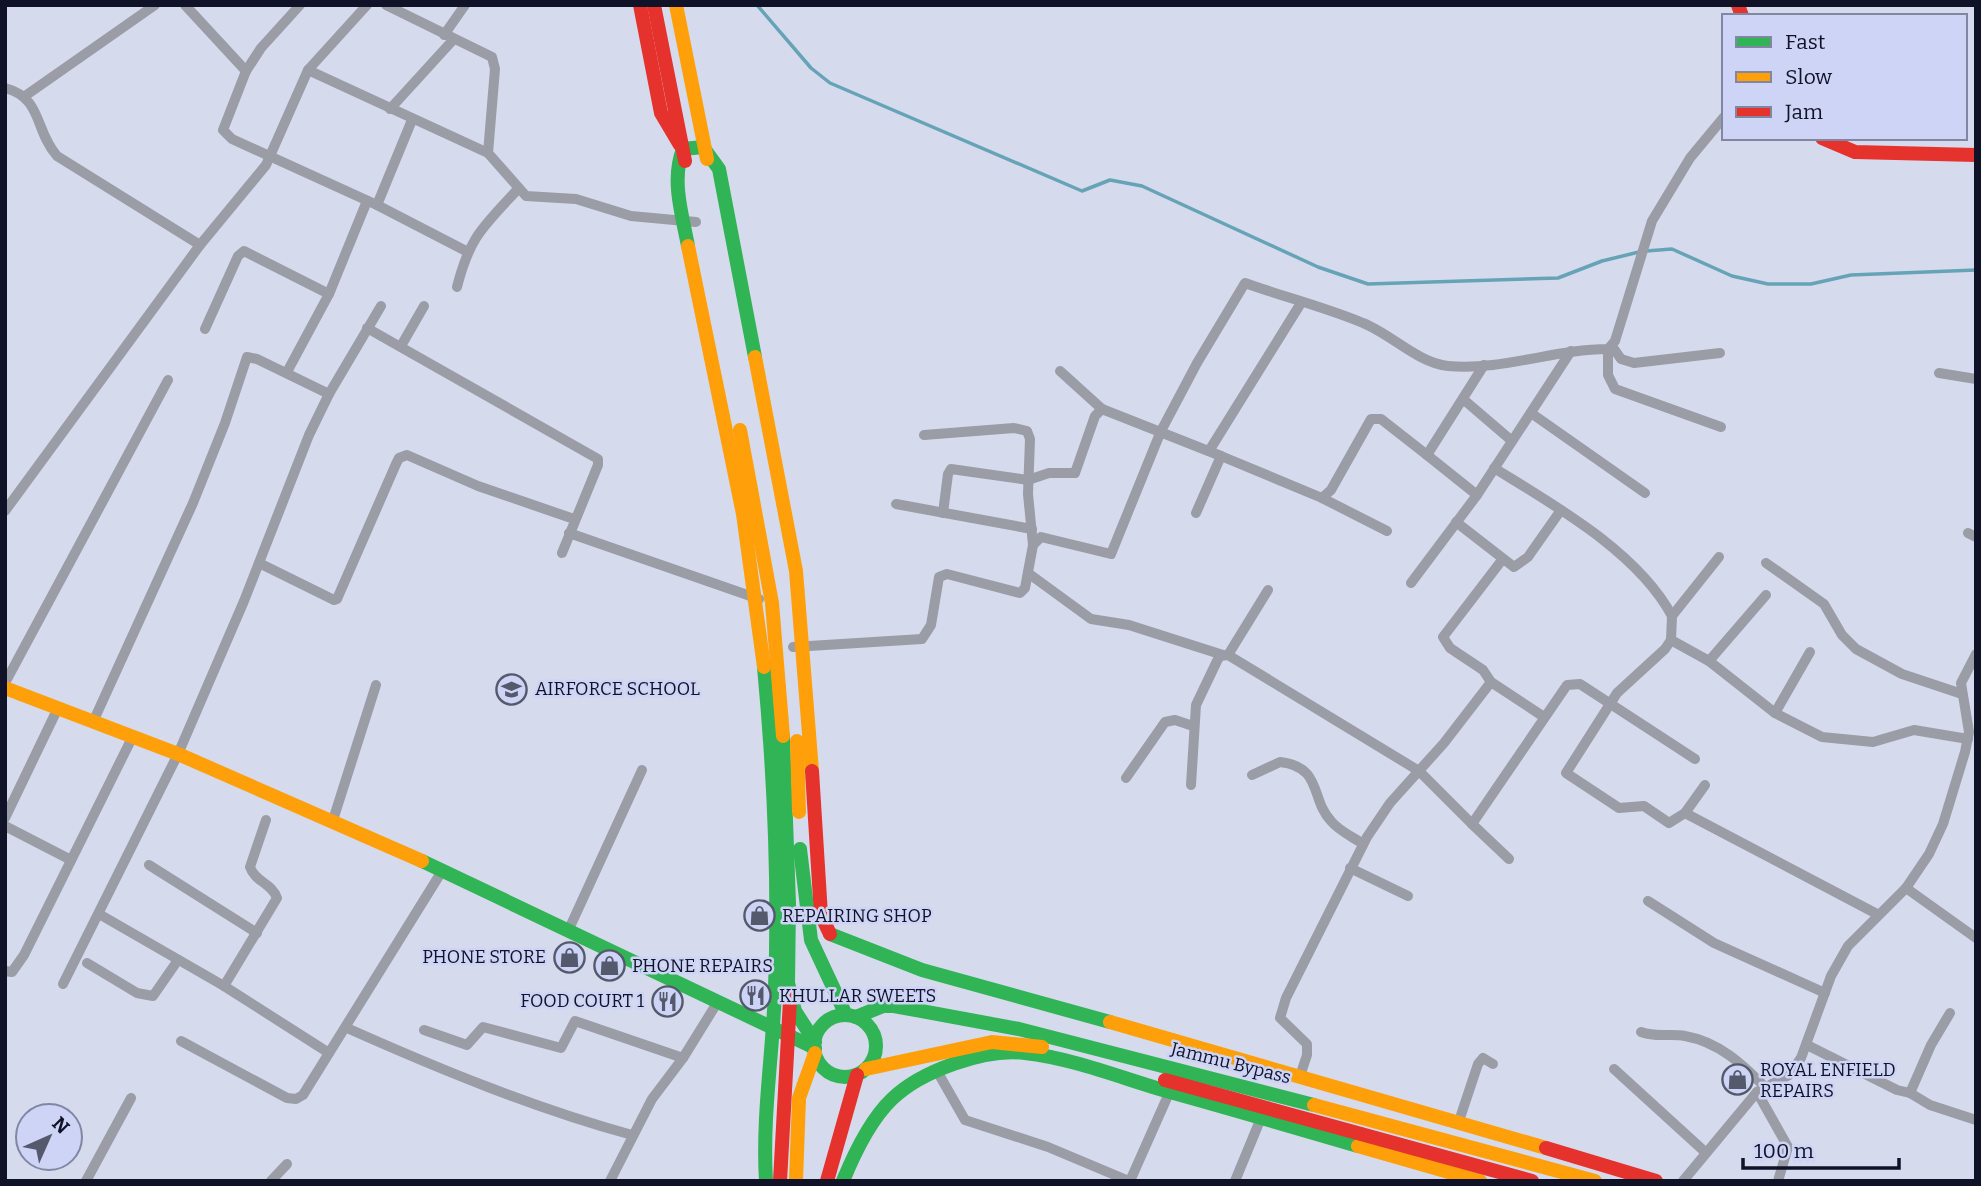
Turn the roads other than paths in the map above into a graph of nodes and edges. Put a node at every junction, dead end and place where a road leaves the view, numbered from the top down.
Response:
1 (155, 5) edge
2 (185, 5) edge
3 (300, 5) edge
4 (368, 5) edge
5 (386, 5) edge
6 (465, 5) edge
7 (640, 5) edge
8 (654, 5) edge
9 (676, 5) edge
10 (684, 5) edge
11 (449, 37) junction
12 (246, 71) junction
13 (308, 71) junction
14 (5, 88) edge
15 (25, 96) junction
16 (390, 109) junction
17 (1722, 119) edge
18 (412, 120) junction
19 (1827, 140) edge
20 (703, 147) junction
21 (683, 149) junction
22 (488, 153) junction
23 (272, 155) junction
24 (1976, 155) edge
25 (518, 189) junction
26 (372, 203) junction
27 (690, 222) junction
28 (200, 245) junction
29 (466, 251) junction
30 (457, 287) dead end
31 (329, 294) junction
32 (1301, 303) junction
33 (381, 306) dead end
34 (424, 306) dead end
35 (367, 327) junction
36 (205, 329) dead end
37 (401, 346) junction
38 (1610, 347) junction
39 (1571, 351) junction
40 (1720, 353) dead end
41 (1484, 365) junction
42 (1060, 371) dead end
43 (287, 372) junction
44 (1939, 373) dead end
45 (1976, 379) edge
46 (168, 380) dead end
47 (329, 394) junction
48 (1463, 399) junction
49 (1102, 409) junction
50 (1531, 413) junction
51 (1721, 427) dead end
52 (1161, 431) junction
53 (925, 435) dead end
54 (1512, 441) junction
55 (1209, 451) junction
56 (1427, 455) junction
57 (1221, 456) junction
58 (1494, 468) junction
59 (1028, 480) junction
60 (1645, 493) dead end
61 (1477, 495) junction
62 (1322, 498) junction
63 (896, 504) dead end
64 (1561, 510) junction
65 (5, 511) edge
66 (943, 513) junction
67 (1196, 513) dead end
68 (574, 519) junction
69 (1456, 522) junction
70 (1032, 529) junction
71 (1387, 531) dead end
72 (569, 533) junction
73 (1033, 545) junction
74 (562, 553) dead end
75 (1719, 558) dead end
76 (1502, 559) junction
77 (259, 563) junction
78 (1766, 563) dead end
79 (1028, 573) junction
80 (1410, 583) dead end
81 (1268, 590) dead end
82 (1766, 595) dead end
83 (757, 598) junction
84 (772, 603) junction
85 (1672, 616) junction
86 (768, 631) junction
87 (1671, 640) junction
88 (798, 646) junction
89 (1810, 652) dead end
90 (1976, 654) edge
91 (1225, 655) junction
92 (1709, 661) junction
93 (1491, 682) junction
94 (376, 685) dead end
95 (5, 686) edge
96 (788, 694) junction
97 (1962, 694) junction
98 (1611, 704) junction
99 (57, 710) junction
100 (1775, 713) junction
101 (1544, 717) junction
102 (93, 722) junction
103 (1193, 726) junction
104 (132, 738) junction
105 (1968, 739) junction
106 (810, 753) junction
107 (178, 754) junction
108 (1695, 759) dead end
109 (642, 770) dead end
110 (1419, 771) junction
111 (791, 772) junction
112 (1252, 775) dead end
113 (1126, 778) dead end
114 (1191, 785) dead end
115 (1705, 785) dead end
116 (772, 791) junction
117 (1685, 813) junction
118 (5, 818) edge
119 (266, 820) dead end
120 (333, 820) junction
121 (1472, 824) junction
122 (5, 826) edge
123 (1363, 844) junction
124 (1509, 859) dead end
125 (71, 860) junction
126 (149, 865) dead end
127 (1350, 868) junction
128 (442, 871) junction
129 (1906, 888) junction
130 (1408, 896) dead end
131 (1648, 901) dead end
132 (99, 914) junction
133 (1877, 914) junction
134 (569, 929) junction
135 (257, 933) junction
136 (1976, 938) edge
137 (178, 960) junction
138 (87, 963) dead end
139 (5, 971) edge
140 (63, 984) dead end
141 (224, 986) junction
142 (1825, 993) junction
143 (790, 998) junction
144 (717, 1003) junction
145 (1950, 1013) dead end
146 (851, 1016) junction
147 (346, 1028) junction
148 (771, 1028) junction
149 (424, 1030) dead end
150 (1641, 1032) dead end
151 (788, 1035) junction
152 (181, 1041) dead end
153 (1807, 1045) junction
154 (815, 1047) junction
155 (329, 1053) junction
156 (683, 1058) junction
157 (1493, 1064) dead end
158 (1614, 1069) dead end
159 (937, 1071) junction
160 (861, 1072) junction
161 (1300, 1076) junction
162 (1761, 1089) junction
163 (1170, 1091) junction
164 (1910, 1093) junction
165 (131, 1098) dead end
166 (1261, 1118) junction
167 (1976, 1120) edge
168 (1459, 1121) junction
169 (632, 1135) junction
170 (1704, 1151) junction
171 (286, 1164) dead end
172 (1684, 1180) edge
173 (86, 1181) edge
174 (271, 1181) edge
175 (610, 1181) edge
176 (766, 1181) edge
177 (780, 1181) edge
178 (796, 1181) edge
179 (827, 1181) edge
180 (843, 1181) edge
181 (1129, 1181) edge
182 (1235, 1181) edge
183 (1480, 1181) edge
184 (1532, 1181) edge
185 (1595, 1181) edge
186 (1656, 1181) edge
187 (1778, 1181) edge

1 - 15 street
2 - 12 street
3 - 12 street
4 - 13 street
5 - 11 street
6 - 11 street
7 - 21 main road
8 - 21 main road
9 - 20 main road
10 - 20 main road
11 - 16 street
11 - 22 street
12 - 23 street
13 - 16 street
13 - 23 street
14 - 15 street
15 - 28 street
16 - 18 street
17 - 38 street
18 - 22 street
18 - 26 street
19 - 24 main road
20 - 21 main road
20 - 88 main road
21 - 27 main road
22 - 25 street
23 - 26 street
23 - 28 street
25 - 27 street
25 - 29 street
26 - 29 street
26 - 31 street
27 - 83 main road
27 - 84 main road
28 - 65 street
29 - 30 street
31 - 36 street
31 - 43 street
32 - 41 street
32 - 52 street
32 - 55 street
33 - 35 street
34 - 37 street
35 - 37 street
35 - 47 street
37 - 68 street
38 - 39 street
38 - 40 street
38 - 51 street
39 - 41 street
39 - 50 street
41 - 48 street
42 - 49 street
43 - 47 street
43 - 102 street
44 - 45 street
46 - 95 street
47 - 77 street
48 - 54 street
48 - 56 street
49 - 52 street
49 - 59 street
50 - 54 street
50 - 60 street
52 - 55 street
52 - 73 street
53 - 59 street
54 - 58 street
55 - 57 street
56 - 61 street
56 - 62 street
57 - 62 street
57 - 67 street
58 - 61 street
58 - 64 street
59 - 66 street
59 - 70 street
61 - 69 street
62 - 71 street
63 - 66 street
64 - 76 street
64 - 85 street
66 - 70 street
68 - 72 street
68 - 77 street
69 - 76 street
69 - 80 street
70 - 73 street
72 - 74 street
72 - 83 street
73 - 79 street
75 - 85 street
76 - 93 street
77 - 107 street
78 - 97 street
79 - 88 street
79 - 91 street
81 - 91 street
82 - 92 street
83 - 84 street
83 - 86 main road
84 - 86 main road
85 - 87 street
86 - 96 main road
86 - 116 main road
87 - 92 street
87 - 98 street
88 - 96 main road
88 - 106 main road
89 - 100 street
90 - 97 street
91 - 103 street
91 - 110 street
92 - 100 street
93 - 101 street
93 - 110 street
94 - 120 street
95 - 99 main road
96 - 111 main road
97 - 105 street
98 - 101 street
98 - 108 street
98 - 117 street
99 - 102 main road
99 - 118 street
100 - 105 street
101 - 121 street
102 - 104 main road
103 - 113 street
103 - 114 street
104 - 107 main road
104 - 125 street
105 - 129 street
106 - 111 main road
106 - 161 main road
107 - 120 main road
107 - 132 street
109 - 134 street
110 - 121 street
110 - 123 street
111 - 116 main road
111 - 143 main road
111 - 146 main road
112 - 123 street
115 - 117 street
116 - 148 main road
117 - 133 street
119 - 135 street
120 - 128 main road
121 - 124 street
122 - 125 street
123 - 127 street
125 - 139 street
126 - 135 street
127 - 130 street
127 - 161 street
128 - 134 main road
128 - 147 street
129 - 133 street
129 - 136 street
131 - 142 street
132 - 137 street
132 - 140 street
133 - 142 street
134 - 144 main road
135 - 141 street
137 - 138 street
137 - 141 street
141 - 155 street
142 - 153 street
143 - 151 main road
143 - 154 main road
144 - 148 main road
144 - 156 street
145 - 164 street
146 - 154 main road
146 - 160 main road
146 - 185 main road, Jammu Bypass
147 - 155 street
147 - 169 street
148 - 151 main road
148 - 176 main road
149 - 156 street
150 - 162 street
151 - 154 main road
151 - 177 main road
152 - 155 street
153 - 162 street
153 - 164 street
154 - 160 main road
154 - 178 main road
156 - 169 street
157 - 168 street
158 - 170 street
159 - 163 main road
159 - 180 main road
159 - 181 street
160 - 179 main road
160 - 184 main road, Jammu Bypass
161 - 168 main road
162 - 170 street
162 - 187 street
163 - 166 main road
163 - 181 street
164 - 167 street
165 - 173 street
166 - 182 street
166 - 183 main road
168 - 186 main road
169 - 175 street
170 - 172 street
171 - 174 street

